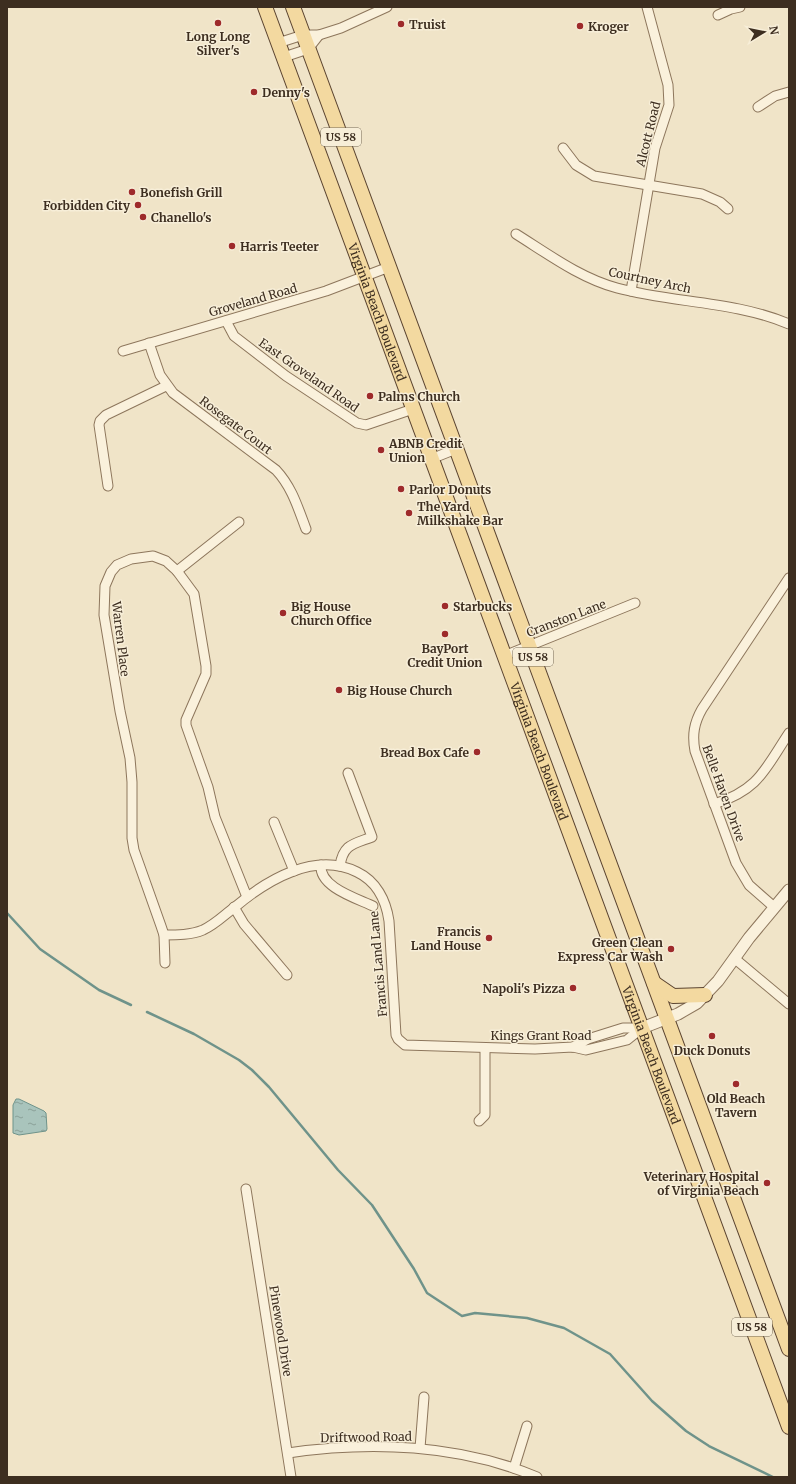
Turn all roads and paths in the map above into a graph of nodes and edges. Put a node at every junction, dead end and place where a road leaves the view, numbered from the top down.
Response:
1 (265, 7) edge
2 (293, 7) edge
3 (387, 7) edge
4 (647, 7) edge
5 (740, 7) edge
6 (718, 16) dead end
7 (303, 35) junction
8 (319, 35) junction
9 (278, 43) junction
10 (308, 49) junction
11 (284, 57) junction
12 (789, 92) edge
13 (758, 107) dead end
14 (563, 148) dead end
15 (649, 185) junction
16 (728, 209) dead end
17 (516, 234) dead end
18 (389, 267) junction
19 (364, 277) junction
20 (631, 291) junction
21 (226, 321) junction
22 (789, 324) edge
23 (149, 343) junction
24 (123, 351) dead end
25 (166, 386) junction
26 (413, 409) junction
27 (456, 449) junction
28 (431, 459) junction
29 (108, 486) dead end
30 (239, 522) dead end
31 (306, 529) dead end
32 (177, 571) junction
33 (789, 578) edge
34 (636, 603) dead end
35 (529, 645) junction
36 (504, 656) junction
37 (789, 733) edge
38 (348, 773) dead end
39 (714, 804) junction
40 (274, 822) dead end
41 (321, 865) junction
42 (340, 866) junction
43 (294, 871) junction
44 (789, 890) edge
45 (247, 897) junction
46 (373, 906) dead end
47 (234, 907) junction
48 (774, 908) junction
49 (164, 936) junction
50 (734, 958) junction
51 (164, 963) dead end
52 (286, 974) dead end
53 (653, 982) junction
54 (705, 996) junction
55 (789, 1004) edge
56 (666, 1019) junction
57 (642, 1028) junction
58 (573, 1047) junction
59 (443, 1048) joint
60 (485, 1048) junction
61 (479, 1121) dead end
62 (246, 1189) dead end
63 (789, 1349) edge
64 (424, 1397) dead end
65 (527, 1426) dead end
66 (789, 1426) edge
67 (420, 1448) junction
68 (288, 1453) junction
69 (514, 1468) junction
70 (291, 1477) edge
71 (537, 1477) edge

1 - 9 main road, Virginia Beach Boulevard / US 58
2 - 7 main road, US 58
3 - 8 street
4 - 15 street, Alcott Road
5 - 6 street
7 - 8 street
7 - 9 street
7 - 10 main road, US 58
8 - 10 street
9 - 11 main road, Virginia Beach Boulevard / US 58
10 - 11 street
10 - 18 main road, US 58
11 - 19 main road, Virginia Beach Boulevard / US 58
12 - 13 street
14 - 15 street
15 - 16 street
15 - 20 street, Alcott Road
17 - 20 street, Courtney Arch
18 - 19 street, Groveland Road
18 - 27 main road, US 58
19 - 21 street, Groveland Road
19 - 26 main road, Virginia Beach Boulevard / US 58
20 - 22 street, Courtney Arch
21 - 23 street, Groveland Road
21 - 26 street, East Groveland Road
23 - 24 street, Groveland Road
23 - 25 street, Rosegate Court
25 - 29 street
25 - 31 street, Rosegate Court
26 - 28 main road, Virginia Beach Boulevard / US 58
27 - 28 street
27 - 35 main road, US 58
28 - 36 main road, Virginia Beach Boulevard / US 58
30 - 32 street
32 - 45 street, Warren Place
32 - 49 street, Warren Place
33 - 39 street, Belle Haven Drive
34 - 35 street, Cranston Lane
35 - 36 street, Cranston Lane
35 - 53 main road, US 58
36 - 57 main road, Virginia Beach Boulevard / US 58
37 - 39 street
38 - 42 street
39 - 48 street, Belle Haven Drive
40 - 43 street
41 - 42 street, Francis Land Lane
41 - 43 street, Francis Land Lane
41 - 46 street
42 - 59 street, Francis Land Lane
43 - 45 street, Francis Land Lane
44 - 48 street, Kings Grant Road
45 - 47 street, Francis Land Lane
47 - 49 street, Francis Land Lane
47 - 52 street
48 - 50 street, Kings Grant Road
49 - 51 street, Warren Place
50 - 54 street, Kings Grant Road
50 - 55 street
53 - 54 main road
53 - 56 main road, US 58
54 - 56 street, Kings Grant Road
56 - 57 street, Kings Grant Road
56 - 63 main road, US 58
57 - 58 street
57 - 58 street, Kings Grant Road
57 - 66 main road, Virginia Beach Boulevard / US 58
58 - 60 street, Kings Grant Road
59 - 60 street, Kings Grant Road
60 - 61 street
62 - 68 street, Pinewood Drive
64 - 67 street
65 - 69 street
67 - 68 street, Driftwood Road
67 - 69 street, Driftwood Road
68 - 70 street, Pinewood Drive
69 - 71 street, Driftwood Road

